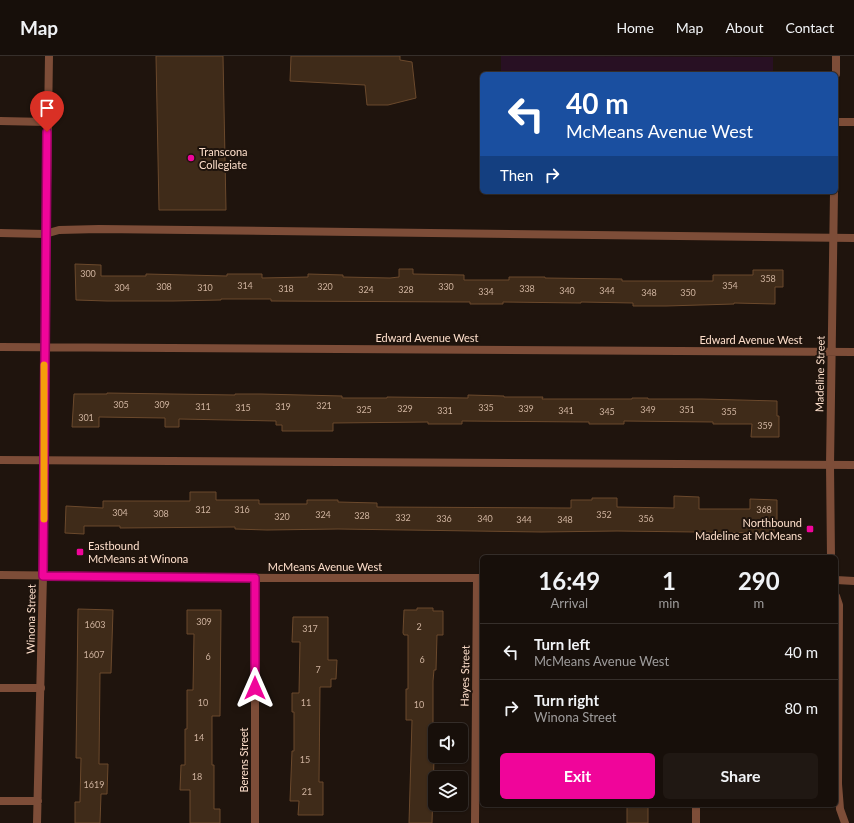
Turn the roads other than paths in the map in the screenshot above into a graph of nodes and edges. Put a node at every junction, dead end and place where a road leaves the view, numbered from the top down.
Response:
1 (49, 56) edge
2 (836, 56) edge
3 (836, 72) edge
4 (0, 121) edge
5 (47, 122) junction
6 (838, 122) edge
7 (854, 122) edge
8 (834, 194) edge
9 (0, 234) edge
10 (46, 234) junction
11 (833, 237) junction
12 (854, 238) edge
13 (0, 347) edge
14 (44, 347) junction
15 (831, 352) junction
16 (854, 352) edge
17 (0, 460) edge
18 (44, 460) junction
19 (830, 465) junction
20 (854, 465) edge
21 (831, 555) edge
22 (0, 575) edge
23 (43, 576) junction
24 (255, 578) junction
25 (479, 578) edge
26 (838, 580) edge
27 (854, 580) edge
28 (838, 602) edge
29 (0, 688) edge
30 (41, 688) junction
31 (838, 784) edge
32 (838, 784) edge
33 (0, 801) edge
34 (38, 801) junction
35 (696, 807) edge
36 (38, 823) edge
37 (255, 823) edge
38 (475, 823) edge
39 (696, 823) edge
40 (845, 823) edge

1 - 5 street, Winona Street
2 - 3 street
4 - 5 street
5 - 10 street, Winona Street
6 - 7 street
8 - 11 street, Madeline Street
9 - 10 street
10 - 11 street
10 - 14 street, Winona Street
11 - 12 street
11 - 15 street, Madeline Street
13 - 14 street, Edward Avenue West
14 - 15 street, Edward Avenue West
14 - 18 street, Winona Street
15 - 16 street, Edward Avenue West
15 - 19 street, Madeline Street
17 - 18 street
18 - 19 street
18 - 23 street, Winona Street
19 - 20 street
19 - 21 street, Madeline Street
22 - 23 street, McMeans Avenue West
23 - 24 street, McMeans Avenue West
23 - 30 street, Winona Street
24 - 25 street, McMeans Avenue West
24 - 37 street, Berens Street
25 - 38 street, Hayes Street
26 - 27 street
28 - 31 street
29 - 30 street
30 - 34 street, Winona Street
32 - 40 street
33 - 34 street
34 - 36 street, Winona Street
35 - 39 street

